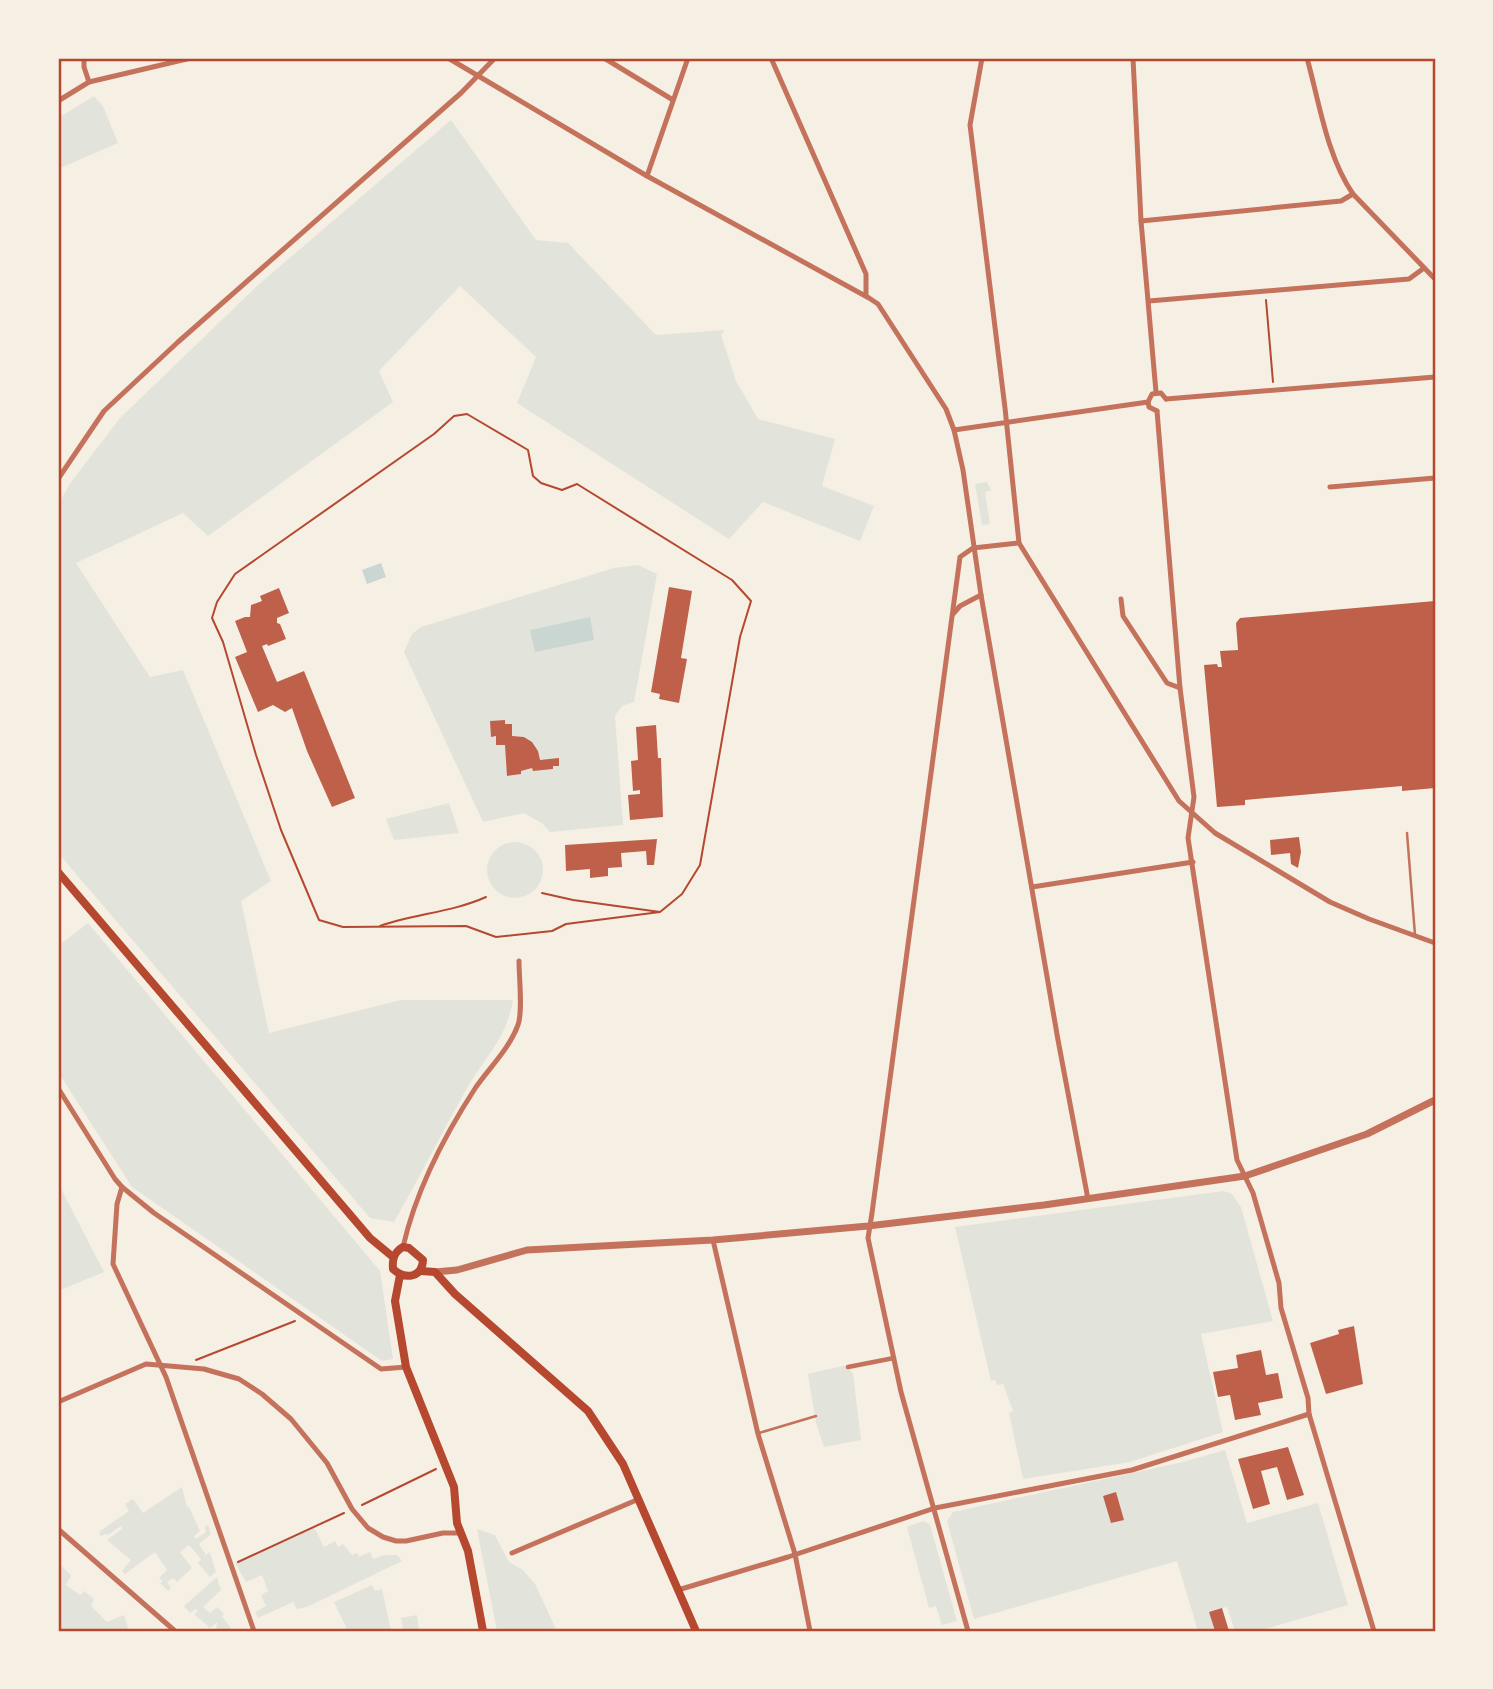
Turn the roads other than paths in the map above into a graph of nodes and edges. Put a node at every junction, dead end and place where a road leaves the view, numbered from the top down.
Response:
1 (84, 58) edge
2 (191, 58) edge
3 (448, 58) edge
4 (495, 58) edge
5 (604, 58) edge
6 (688, 58) edge
7 (771, 58) edge
8 (982, 58) edge
9 (1133, 58) edge
10 (1307, 58) edge
11 (480, 76) junction
12 (89, 82) junction
13 (673, 100) junction
14 (58, 101) edge
15 (647, 176) junction
16 (1353, 194) junction
17 (1140, 221) junction
18 (1424, 268) junction
19 (1435, 279) edge
20 (866, 295) junction
21 (1149, 301) junction
22 (1435, 377) edge
23 (1156, 392) junction
24 (1166, 399) junction
25 (1148, 402) junction
26 (1157, 411) junction
27 (1006, 423) junction
28 (954, 430) junction
29 (1435, 478) edge
30 (58, 480) edge
31 (1330, 487) dead end
32 (1019, 543) junction
33 (973, 548) junction
34 (956, 593) junction
35 (981, 595) junction
36 (1121, 599) dead end
37 (970, 601) junction
38 (953, 614) junction
39 (1180, 688) junction
40 (1193, 816) junction
41 (1407, 833) dead end
42 (1193, 862) junction
43 (58, 872) edge
44 (1032, 887) junction
45 (1415, 935) junction
46 (1435, 943) edge
47 (519, 961) dead end
48 (58, 1088) edge
49 (1435, 1100) edge
50 (1245, 1176) junction
51 (122, 1187) junction
52 (1088, 1199) junction
53 (868, 1226) junction
54 (713, 1240) junction
55 (403, 1247) junction
56 (393, 1257) junction
57 (421, 1271) junction
58 (435, 1272) junction
59 (400, 1275) junction
60 (894, 1358) junction
61 (162, 1365) junction
62 (405, 1367) junction
63 (848, 1367) dead end
64 (58, 1402) edge
65 (1309, 1414) junction
66 (816, 1416) dead end
67 (758, 1434) junction
68 (639, 1499) junction
69 (935, 1508) junction
70 (58, 1533) edge
71 (461, 1533) junction
72 (512, 1553) dead end
73 (795, 1555) junction
74 (678, 1590) junction
75 (175, 1631) edge
76 (254, 1631) edge
77 (483, 1631) edge
78 (696, 1631) edge
79 (810, 1631) edge
80 (968, 1631) edge
81 (1374, 1631) edge

1 - 12 street
2 - 12 street
3 - 11 street
4 - 11 street
5 - 13 street
6 - 13 street
7 - 20 street
8 - 27 street
9 - 17 street
10 - 16 street
11 - 15 street
11 - 30 street
12 - 14 street
13 - 15 street
15 - 20 street
16 - 17 street
16 - 18 street
17 - 21 street
18 - 19 street
18 - 21 street
20 - 28 street
21 - 23 street
22 - 24 street
23 - 24 street
23 - 25 street
24 - 26 street
25 - 26 street
25 - 27 street
26 - 39 street
27 - 28 street
27 - 32 street
28 - 33 street
29 - 31 street
32 - 33 street
32 - 40 street
33 - 34 street
33 - 35 street
34 - 37 street
34 - 38 street
35 - 37 street
35 - 44 street
36 - 39 street
37 - 38 street
38 - 53 street
39 - 40 street
40 - 42 street
40 - 45 street
41 - 45 lane
42 - 44 street
42 - 50 street
43 - 56 main road
44 - 52 street
45 - 46 street
47 - 55 street
48 - 51 street
49 - 50 street
50 - 52 street
50 - 65 street
51 - 61 street
51 - 62 street
52 - 53 street
53 - 54 street
53 - 60 street
54 - 58 street
54 - 67 street
55 - 56 main road
55 - 57 main road
56 - 59 main road
57 - 58 main road
57 - 59 main road
58 - 68 main road
59 - 62 main road
60 - 63 street
60 - 69 street
61 - 64 street
61 - 71 street
61 - 76 street
62 - 71 main road
65 - 69 street
65 - 81 street
66 - 67 lane
67 - 73 street
68 - 72 street
68 - 74 main road
69 - 73 street
69 - 80 street
70 - 75 street
71 - 77 main road
73 - 74 street
73 - 79 street
74 - 78 main road

